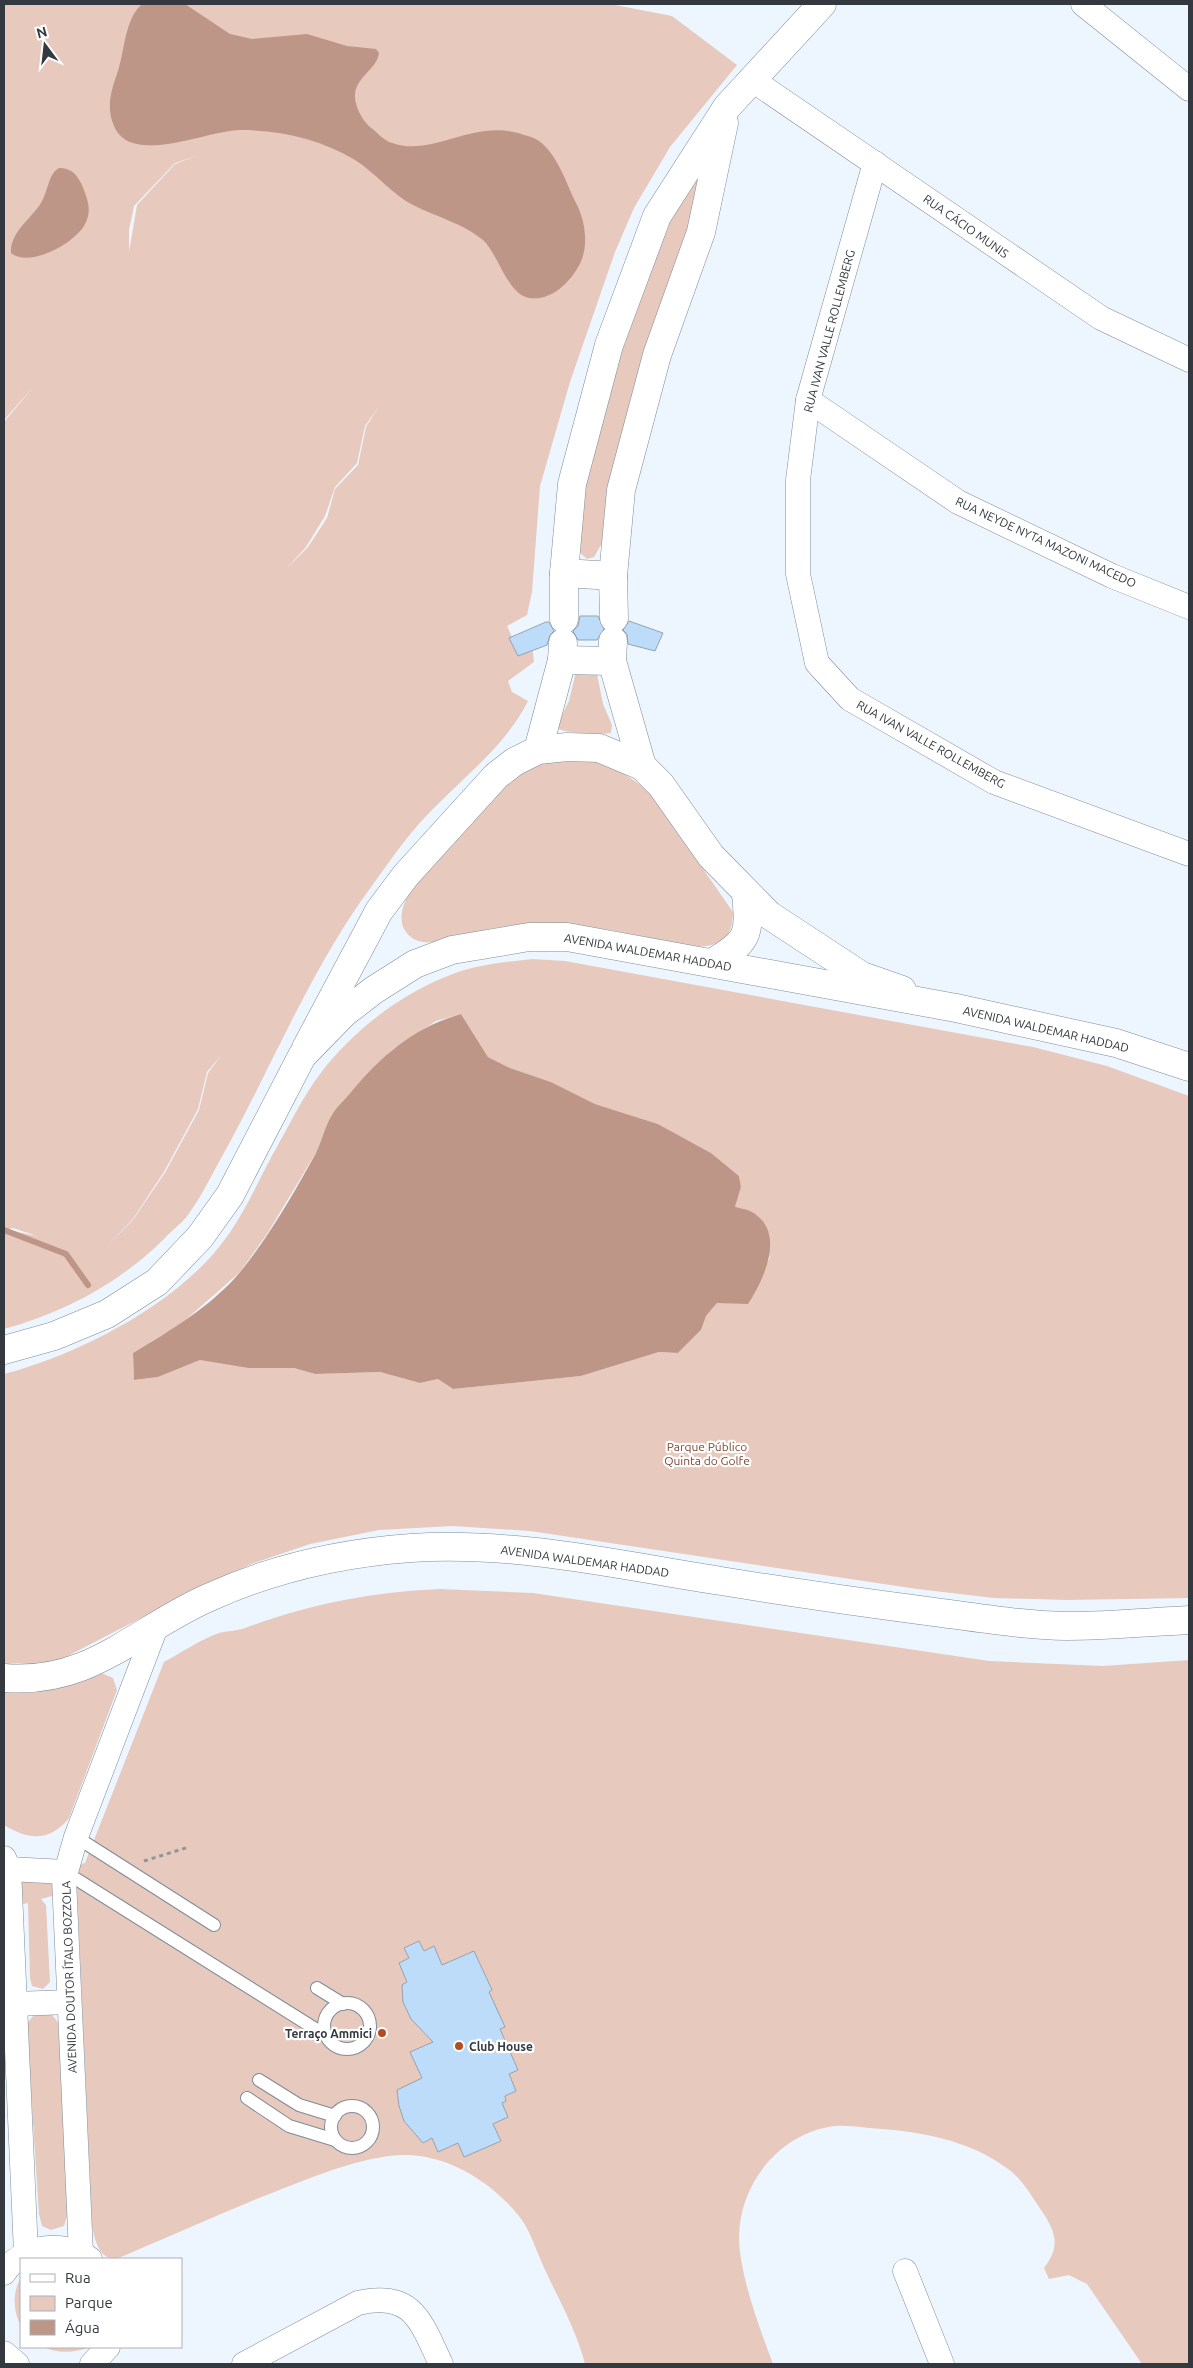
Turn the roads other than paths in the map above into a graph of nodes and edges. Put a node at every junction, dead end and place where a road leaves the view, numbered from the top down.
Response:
1 (822, 4) edge
2 (1083, 4) edge
3 (752, 79) junction
4 (1189, 89) edge
5 (727, 107) junction
6 (875, 163) junction
7 (904, 183) junction
8 (865, 205) junction
9 (1189, 360) edge
10 (808, 400) junction
11 (564, 573) junction
12 (613, 576) junction
13 (1189, 607) edge
14 (563, 640) junction
15 (613, 640) junction
16 (538, 750) junction
17 (642, 766) junction
18 (1189, 854) edge
19 (746, 894) junction
20 (712, 963) junction
21 (956, 1008) junction
22 (302, 1056) junction
23 (1189, 1067) edge
24 (4, 1350) edge
25 (1189, 1620) edge
26 (156, 1627) junction
27 (4, 1678) edge
28 (76, 1837) junction
29 (6, 1864) edge
30 (66, 1872) junction
31 (214, 1925) dead end
32 (317, 1988) dead end
33 (69, 2002) junction
34 (15, 2004) junction
35 (343, 2004) junction
36 (325, 2035) junction
37 (259, 2080) dead end
38 (247, 2098) dead end
39 (335, 2116) junction
40 (336, 2140) junction
41 (26, 2253) junction
42 (86, 2256) edge
43 (905, 2271) dead end
44 (4, 2273) edge
45 (107, 2348) edge
46 (4, 2353) edge
47 (17, 2364) edge
48 (92, 2364) edge
49 (244, 2364) edge
50 (441, 2364) edge
51 (942, 2364) edge

1 - 3 main road
2 - 4 street
3 - 5 main road
3 - 6 street, RUA CÁCIO MUNIS
5 - 11 main road
5 - 12 main road
6 - 7 street, RUA CÁCIO MUNIS
6 - 8 street, RUA IVAN VALLE ROLLEMBERG
7 - 8 street
7 - 9 street, RUA CÁCIO MUNIS
8 - 10 street, RUA IVAN VALLE ROLLEMBERG
10 - 13 street, RUA NEYDE NYTA MAZONI MACEDO
10 - 18 street, RUA IVAN VALLE ROLLEMBERG
11 - 12 main road
11 - 14 main road
12 - 15 main road
14 - 15 main road
14 - 16 main road
15 - 17 main road
16 - 17 main road
16 - 22 main road
17 - 19 main road
19 - 20 main road
19 - 21 main road
20 - 21 main road, AVENIDA WALDEMAR HADDAD
20 - 22 main road, AVENIDA WALDEMAR HADDAD
21 - 23 main road, AVENIDA WALDEMAR HADDAD
22 - 24 main road, AVENIDA WALDEMAR HADDAD
25 - 26 main road, AVENIDA WALDEMAR HADDAD
26 - 27 main road, AVENIDA WALDEMAR HADDAD
26 - 28 street, AVENIDA DOUTOR ÍTALO BOZZOLA
28 - 30 street, AVENIDA DOUTOR ÍTALO BOZZOLA
28 - 31 lane
29 - 30 street
29 - 34 street
30 - 33 street, AVENIDA DOUTOR ÍTALO BOZZOLA
30 - 36 lane
32 - 35 lane
33 - 34 street
33 - 42 street, AVENIDA DOUTOR ÍTALO BOZZOLA
34 - 41 street
35 - 36 lane
35 - 36 lane
37 - 39 lane
38 - 40 lane
39 - 40 lane
39 - 40 lane
41 - 42 street
41 - 44 street
43 - 51 street
45 - 48 street
46 - 47 street
49 - 50 street

